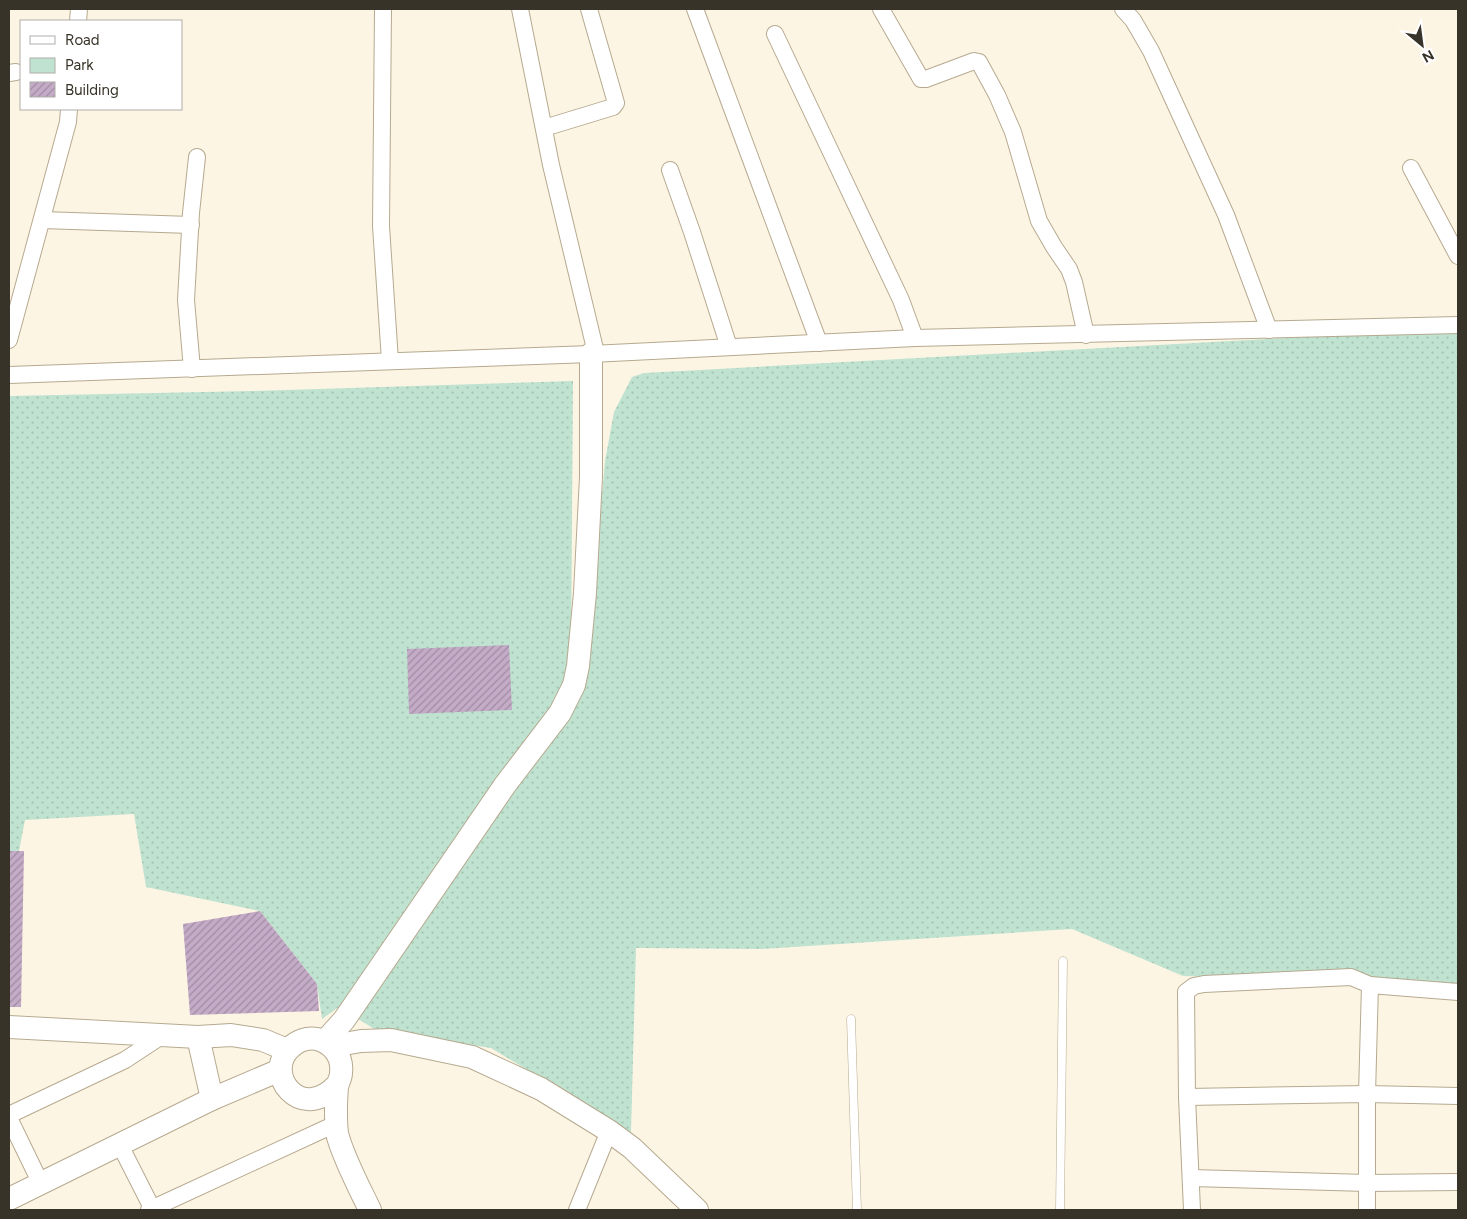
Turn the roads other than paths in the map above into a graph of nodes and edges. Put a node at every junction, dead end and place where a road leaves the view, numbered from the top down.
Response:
1 (383, 9) edge
2 (520, 9) edge
3 (589, 9) edge
4 (695, 9) edge
5 (881, 9) edge
6 (1123, 9) edge
7 (775, 34) dead end
8 (70, 110) edge
9 (544, 128) junction
10 (197, 157) dead end
11 (1411, 168) dead end
12 (670, 170) dead end
13 (42, 220) junction
14 (191, 225) junction
15 (1458, 256) edge
16 (1458, 325) edge
17 (1269, 330) junction
18 (1086, 335) junction
19 (915, 338) junction
20 (9, 340) edge
21 (819, 343) junction
22 (729, 347) junction
23 (594, 353) junction
24 (390, 361) junction
25 (192, 369) junction
26 (9, 375) edge
27 (1064, 961) dead end
28 (1370, 985) junction
29 (1458, 992) edge
30 (850, 1020) dead end
31 (9, 1027) edge
32 (163, 1035) junction
33 (198, 1037) junction
34 (328, 1044) junction
35 (284, 1060) junction
36 (337, 1085) junction
37 (1367, 1094) junction
38 (1458, 1096) edge
39 (1187, 1097) junction
40 (212, 1099) junction
41 (306, 1100) junction
42 (9, 1116) edge
43 (333, 1131) junction
44 (609, 1131) junction
45 (120, 1145) junction
46 (1191, 1178) junction
47 (1458, 1182) edge
48 (1367, 1183) junction
49 (41, 1184) junction
50 (9, 1199) edge
51 (152, 1210) edge
52 (370, 1210) edge
53 (578, 1210) edge
54 (697, 1210) edge
55 (857, 1210) edge
56 (1060, 1210) edge
57 (1192, 1210) edge
58 (1367, 1210) edge

1 - 24 street
2 - 9 street
3 - 9 street
4 - 21 street
5 - 18 street
6 - 17 street
7 - 19 street
8 - 13 street
9 - 23 street
10 - 14 street
11 - 15 street
12 - 22 street
13 - 14 street
13 - 20 street
14 - 25 street
16 - 17 street
17 - 18 street
18 - 19 street
19 - 21 street
21 - 22 street
22 - 23 street
23 - 24 street
23 - 34 street
24 - 25 street
25 - 26 street
27 - 56 lane
28 - 29 street
28 - 37 street
28 - 39 street
30 - 55 lane
31 - 32 street
32 - 33 street
32 - 42 street
33 - 35 street
33 - 40 street
34 - 35 street
34 - 36 street
34 - 44 street
35 - 40 street
35 - 41 street
36 - 41 street
36 - 43 street
37 - 38 street
37 - 39 street
37 - 48 street
39 - 46 street
40 - 45 street
41 - 43 street
42 - 49 street
43 - 51 street
43 - 52 street
44 - 53 street
44 - 54 street
45 - 49 street
45 - 51 street
46 - 48 street
46 - 57 street
47 - 48 street
48 - 58 street
49 - 50 street

